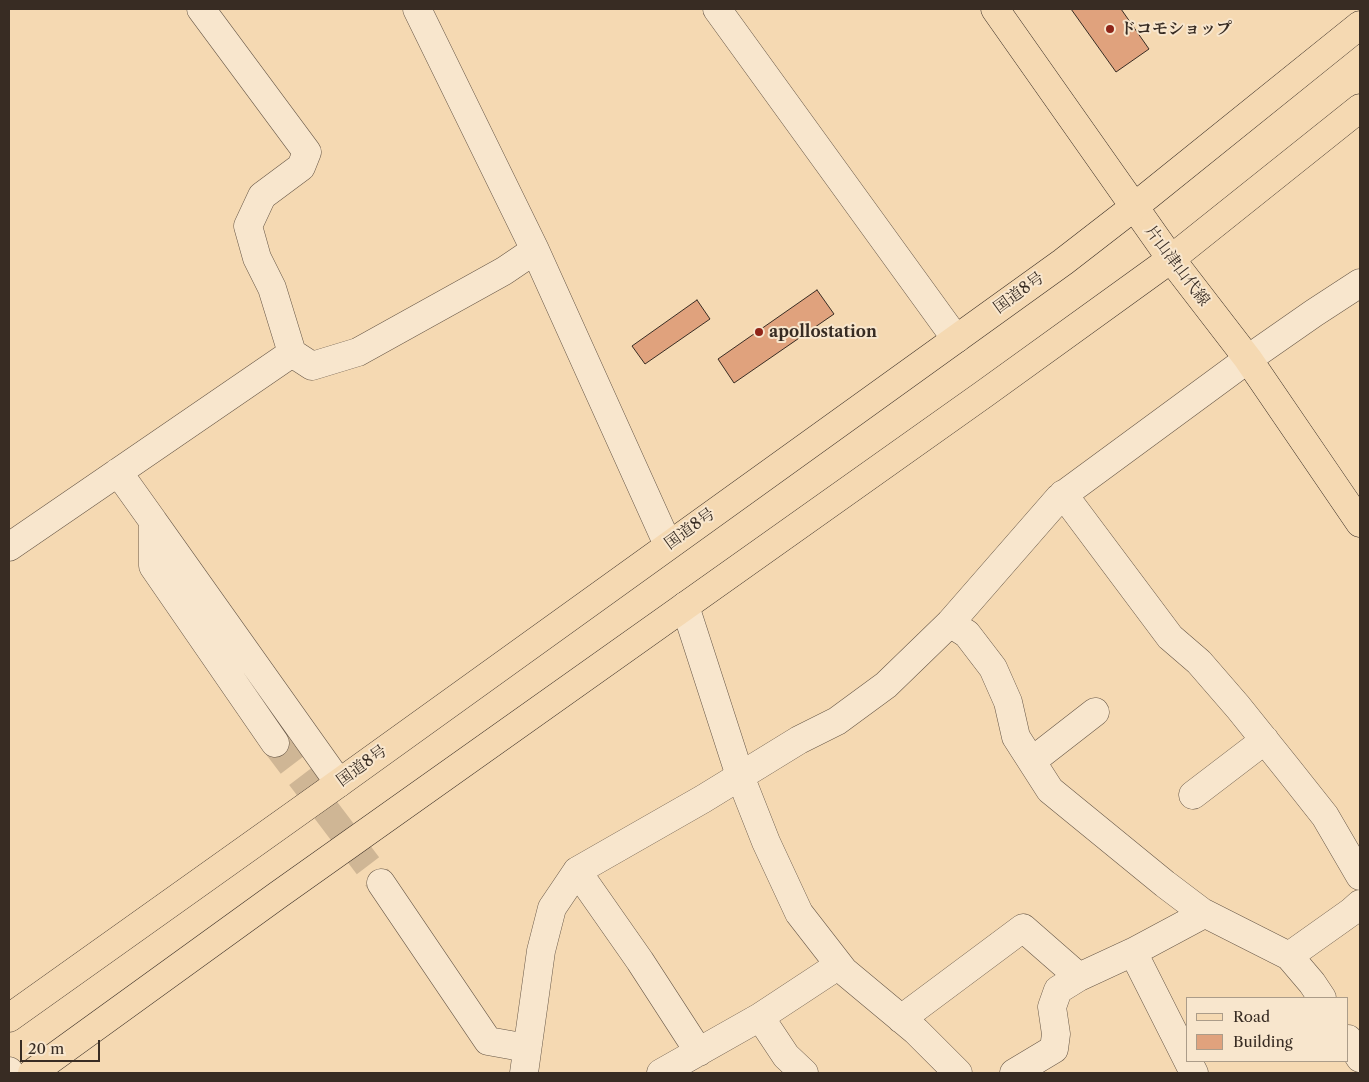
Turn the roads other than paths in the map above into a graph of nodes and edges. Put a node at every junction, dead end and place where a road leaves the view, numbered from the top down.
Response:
1 (201, 9) edge
2 (417, 9) edge
3 (718, 9) edge
4 (995, 9) edge
5 (1360, 25) edge
6 (1360, 108) edge
7 (1134, 207) junction
8 (535, 250) junction
9 (1171, 259) junction
10 (1360, 283) edge
11 (956, 339) junction
12 (292, 353) junction
13 (1248, 359) junction
14 (118, 472) junction
15 (1063, 494) junction
16 (153, 520) junction
17 (1360, 523) edge
18 (668, 545) junction
19 (9, 547) edge
20 (685, 606) junction
21 (950, 623) junction
22 (1095, 712) dead end
23 (1265, 740) junction
24 (274, 743) tunnel mouth
25 (1032, 761) junction
26 (740, 776) junction
27 (339, 783) junction
28 (1193, 795) dead end
29 (577, 871) junction
30 (1360, 876) edge
31 (381, 883) tunnel mouth
32 (1360, 904) edge
33 (1204, 914) junction
34 (1133, 952) junction
35 (1289, 956) junction
36 (839, 965) junction
37 (1079, 977) junction
38 (1321, 997) edge
39 (760, 1017) junction
40 (9, 1018) edge
41 (901, 1019) junction
42 (1349, 1041) edge
43 (699, 1052) junction
44 (1186, 1057) edge
45 (1360, 1058) edge
46 (526, 1061) edge
47 (32, 1073) edge
48 (661, 1073) edge
49 (804, 1073) edge
50 (958, 1073) edge
51 (1014, 1073) edge

1 - 12 street
2 - 8 street
3 - 11 street
4 - 7 main road, 片山津山代線
5 - 7 main road, 国道8号
6 - 9 main road
7 - 9 main road, 片山津山代線
7 - 11 main road, 国道8号
8 - 12 street
8 - 18 street
9 - 13 main road, 片山津山代線
9 - 20 main road
10 - 13 street
11 - 18 main road, 国道8号
12 - 14 street
13 - 15 street
13 - 17 main road, 片山津山代線
14 - 16 street
14 - 19 street
15 - 21 street
15 - 23 street
16 - 24 street
16 - 27 street
18 - 27 main road, 国道8号
20 - 26 street
20 - 47 main road
21 - 25 street
21 - 26 street
22 - 25 street
23 - 28 street
23 - 30 street
25 - 33 street
26 - 29 street
26 - 36 street
27 - 40 main road, 国道8号
29 - 43 street
29 - 46 street
31 - 46 street
32 - 35 street
33 - 34 street
33 - 35 street
34 - 37 street
34 - 44 street
35 - 38 street
36 - 39 street
36 - 41 street
37 - 41 street
37 - 51 street
39 - 43 street
39 - 49 street
41 - 50 street
42 - 45 street
43 - 48 street

